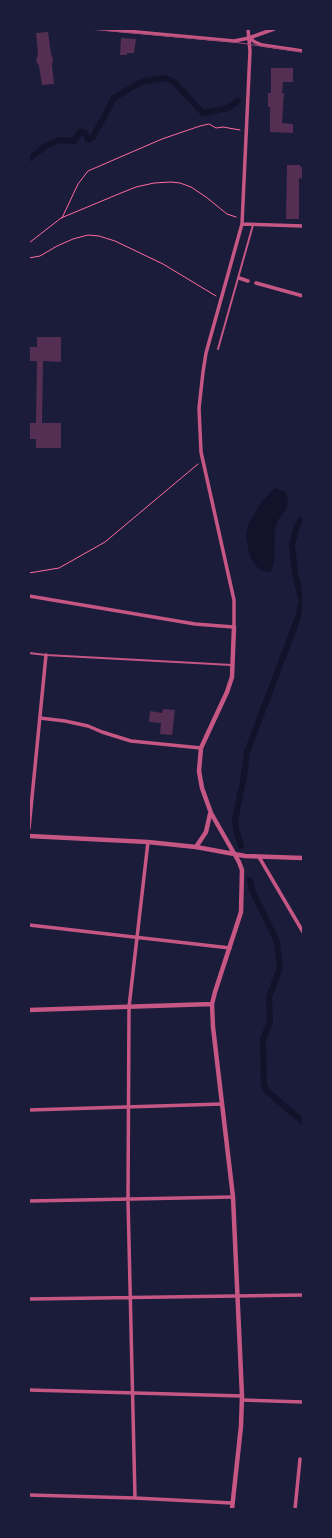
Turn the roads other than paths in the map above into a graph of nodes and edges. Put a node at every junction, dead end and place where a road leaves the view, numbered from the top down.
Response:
1 (104, 29) edge
2 (248, 29) edge
3 (274, 29) edge
4 (120, 30) edge
5 (249, 38) junction
6 (303, 51) edge
7 (242, 224) junction
8 (253, 225) junction
9 (303, 226) edge
10 (239, 278) junction
11 (248, 281) dead end
12 (256, 283) dead end
13 (303, 296) edge
14 (218, 349) dead end
15 (29, 596) edge
16 (234, 627) junction
17 (29, 653) edge
18 (46, 655) junction
19 (233, 665) junction
20 (40, 718) junction
21 (201, 748) junction
22 (211, 813) junction
23 (29, 828) edge
24 (29, 836) edge
25 (148, 842) junction
26 (196, 846) junction
27 (235, 854) junction
28 (259, 857) junction
29 (303, 858) edge
30 (29, 925) edge
31 (303, 932) edge
32 (136, 938) junction
33 (230, 948) junction
34 (212, 1004) junction
35 (129, 1007) junction
36 (29, 1010) edge
37 (222, 1104) junction
38 (128, 1107) junction
39 (29, 1110) edge
40 (233, 1197) junction
41 (128, 1200) junction
42 (29, 1201) edge
43 (303, 1295) edge
44 (238, 1296) junction
45 (131, 1298) junction
46 (29, 1299) edge
47 (29, 1390) edge
48 (133, 1394) junction
49 (242, 1398) junction
50 (303, 1402) edge
51 (300, 1459) dead end
52 (29, 1495) edge
53 (135, 1498) junction
54 (232, 1503) junction
55 (232, 1509) edge
56 (295, 1509) edge

1 - 4 street
2 - 5 street
3 - 5 street
4 - 5 street
5 - 6 street
5 - 7 street
7 - 8 street
7 - 16 street
8 - 9 street
8 - 10 lane
10 - 11 street
10 - 14 lane
12 - 13 street
15 - 16 street
16 - 19 street
17 - 18 lane
18 - 19 lane
18 - 20 street
19 - 21 street
20 - 21 street
20 - 23 street
21 - 22 street
22 - 26 street
22 - 27 street
24 - 25 street
25 - 26 street
25 - 32 street
26 - 27 street
27 - 28 street
27 - 33 street
28 - 29 street
28 - 31 street
30 - 32 street
32 - 33 street
32 - 35 street
33 - 34 street
34 - 35 street
34 - 37 street
35 - 36 street
35 - 38 street
37 - 38 street
37 - 40 street
38 - 39 street
38 - 41 street
40 - 41 street
40 - 44 street
41 - 42 street
41 - 45 street
43 - 44 street
44 - 45 street
44 - 49 street
45 - 46 street
45 - 48 street
47 - 48 street
48 - 49 street
48 - 53 street
49 - 50 street
49 - 54 street
51 - 56 street
52 - 53 street
53 - 54 street
54 - 55 street

